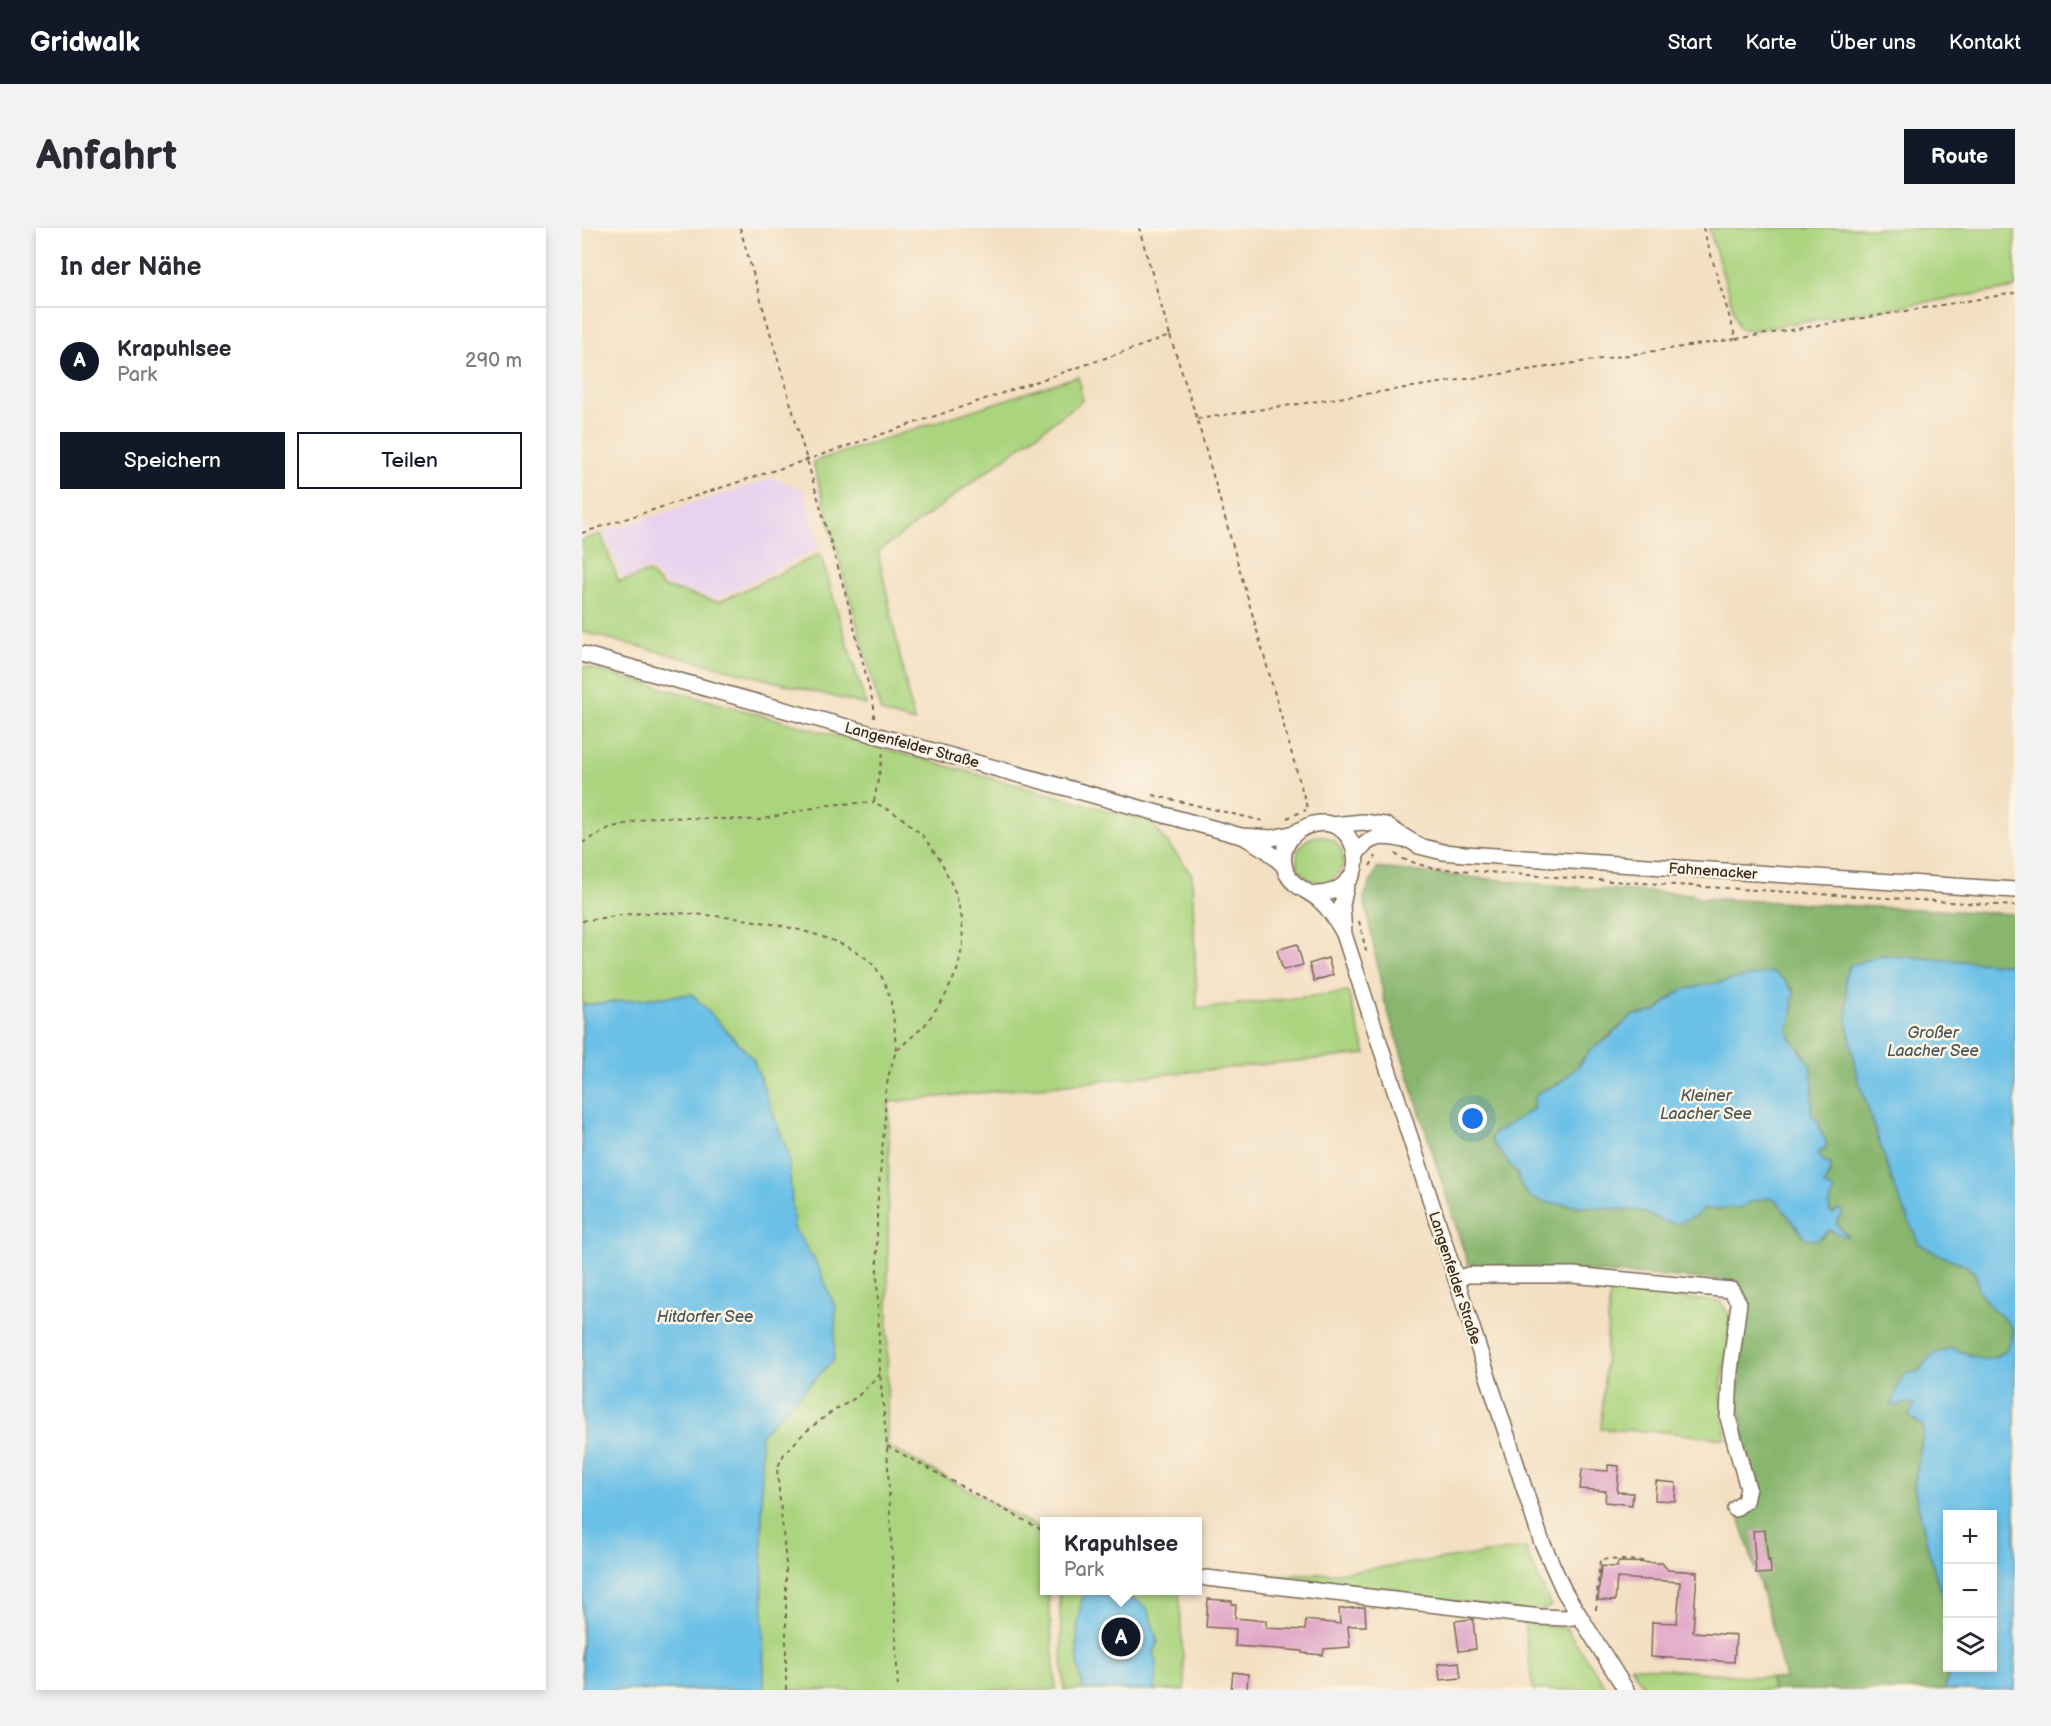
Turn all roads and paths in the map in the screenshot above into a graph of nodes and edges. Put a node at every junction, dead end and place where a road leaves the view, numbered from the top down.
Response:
1 (740, 228) edge
2 (1139, 228) edge
3 (1703, 228) edge
4 (2015, 293) edge
5 (1170, 336) junction
6 (1736, 339) junction
7 (1197, 419) junction
8 (806, 460) junction
9 (582, 533) edge
10 (582, 654) edge
11 (879, 736) junction
12 (1148, 794) dead end
13 (874, 802) junction
14 (1311, 814) junction
15 (1281, 821) dead end
16 (1270, 822) dead end
17 (1333, 825) junction
18 (1295, 833) junction
19 (1241, 836) junction
20 (582, 843) edge
21 (1413, 843) junction
22 (1392, 852) dead end
23 (1355, 856) junction
24 (1284, 866) junction
25 (1347, 882) junction
26 (2015, 890) edge
27 (1311, 894) junction
28 (2015, 906) edge
29 (582, 921) edge
30 (1344, 934) junction
31 (896, 1051) junction
32 (1462, 1277) junction
33 (880, 1374) junction
34 (887, 1446) junction
35 (1735, 1509) dead end
36 (1040, 1529) edge
37 (1644, 1561) dead end
38 (1206, 1578) dead end
39 (1596, 1610) dead end
40 (1580, 1616) junction
41 (786, 1690) edge
42 (898, 1690) edge
43 (1626, 1690) edge

1 - 8 path
2 - 5 path
3 - 6 path
4 - 6 path
5 - 7 path
5 - 8 path
6 - 7 path
7 - 14 path
8 - 9 path
8 - 11 path
10 - 11 street, Langenfelder Straße
11 - 13 path
11 - 19 street, Langenfelder Straße
12 - 16 path
13 - 20 path
13 - 31 path
14 - 15 path
14 - 17 street
14 - 18 street, Langenfelder Straße
17 - 21 street, Fahnenacker
17 - 23 street
18 - 19 street, Langenfelder Straße
18 - 24 street
19 - 24 street, Langenfelder Straße
21 - 23 street, Fahnenacker
21 - 26 street, Fahnenacker
22 - 28 path
23 - 25 street, Langenfelder Straße
24 - 27 street, Langenfelder Straße
25 - 27 street
25 - 30 street, Langenfelder Straße
27 - 30 street, Langenfelder Straße
29 - 31 path
30 - 32 street, Langenfelder Straße
31 - 33 path
32 - 35 street, Langenfelder Straße
32 - 40 street, Langenfelder Straße
33 - 34 path
33 - 41 path
34 - 36 path
34 - 42 path
37 - 39 path
38 - 40 street
40 - 43 street, Langenfelder Straße

